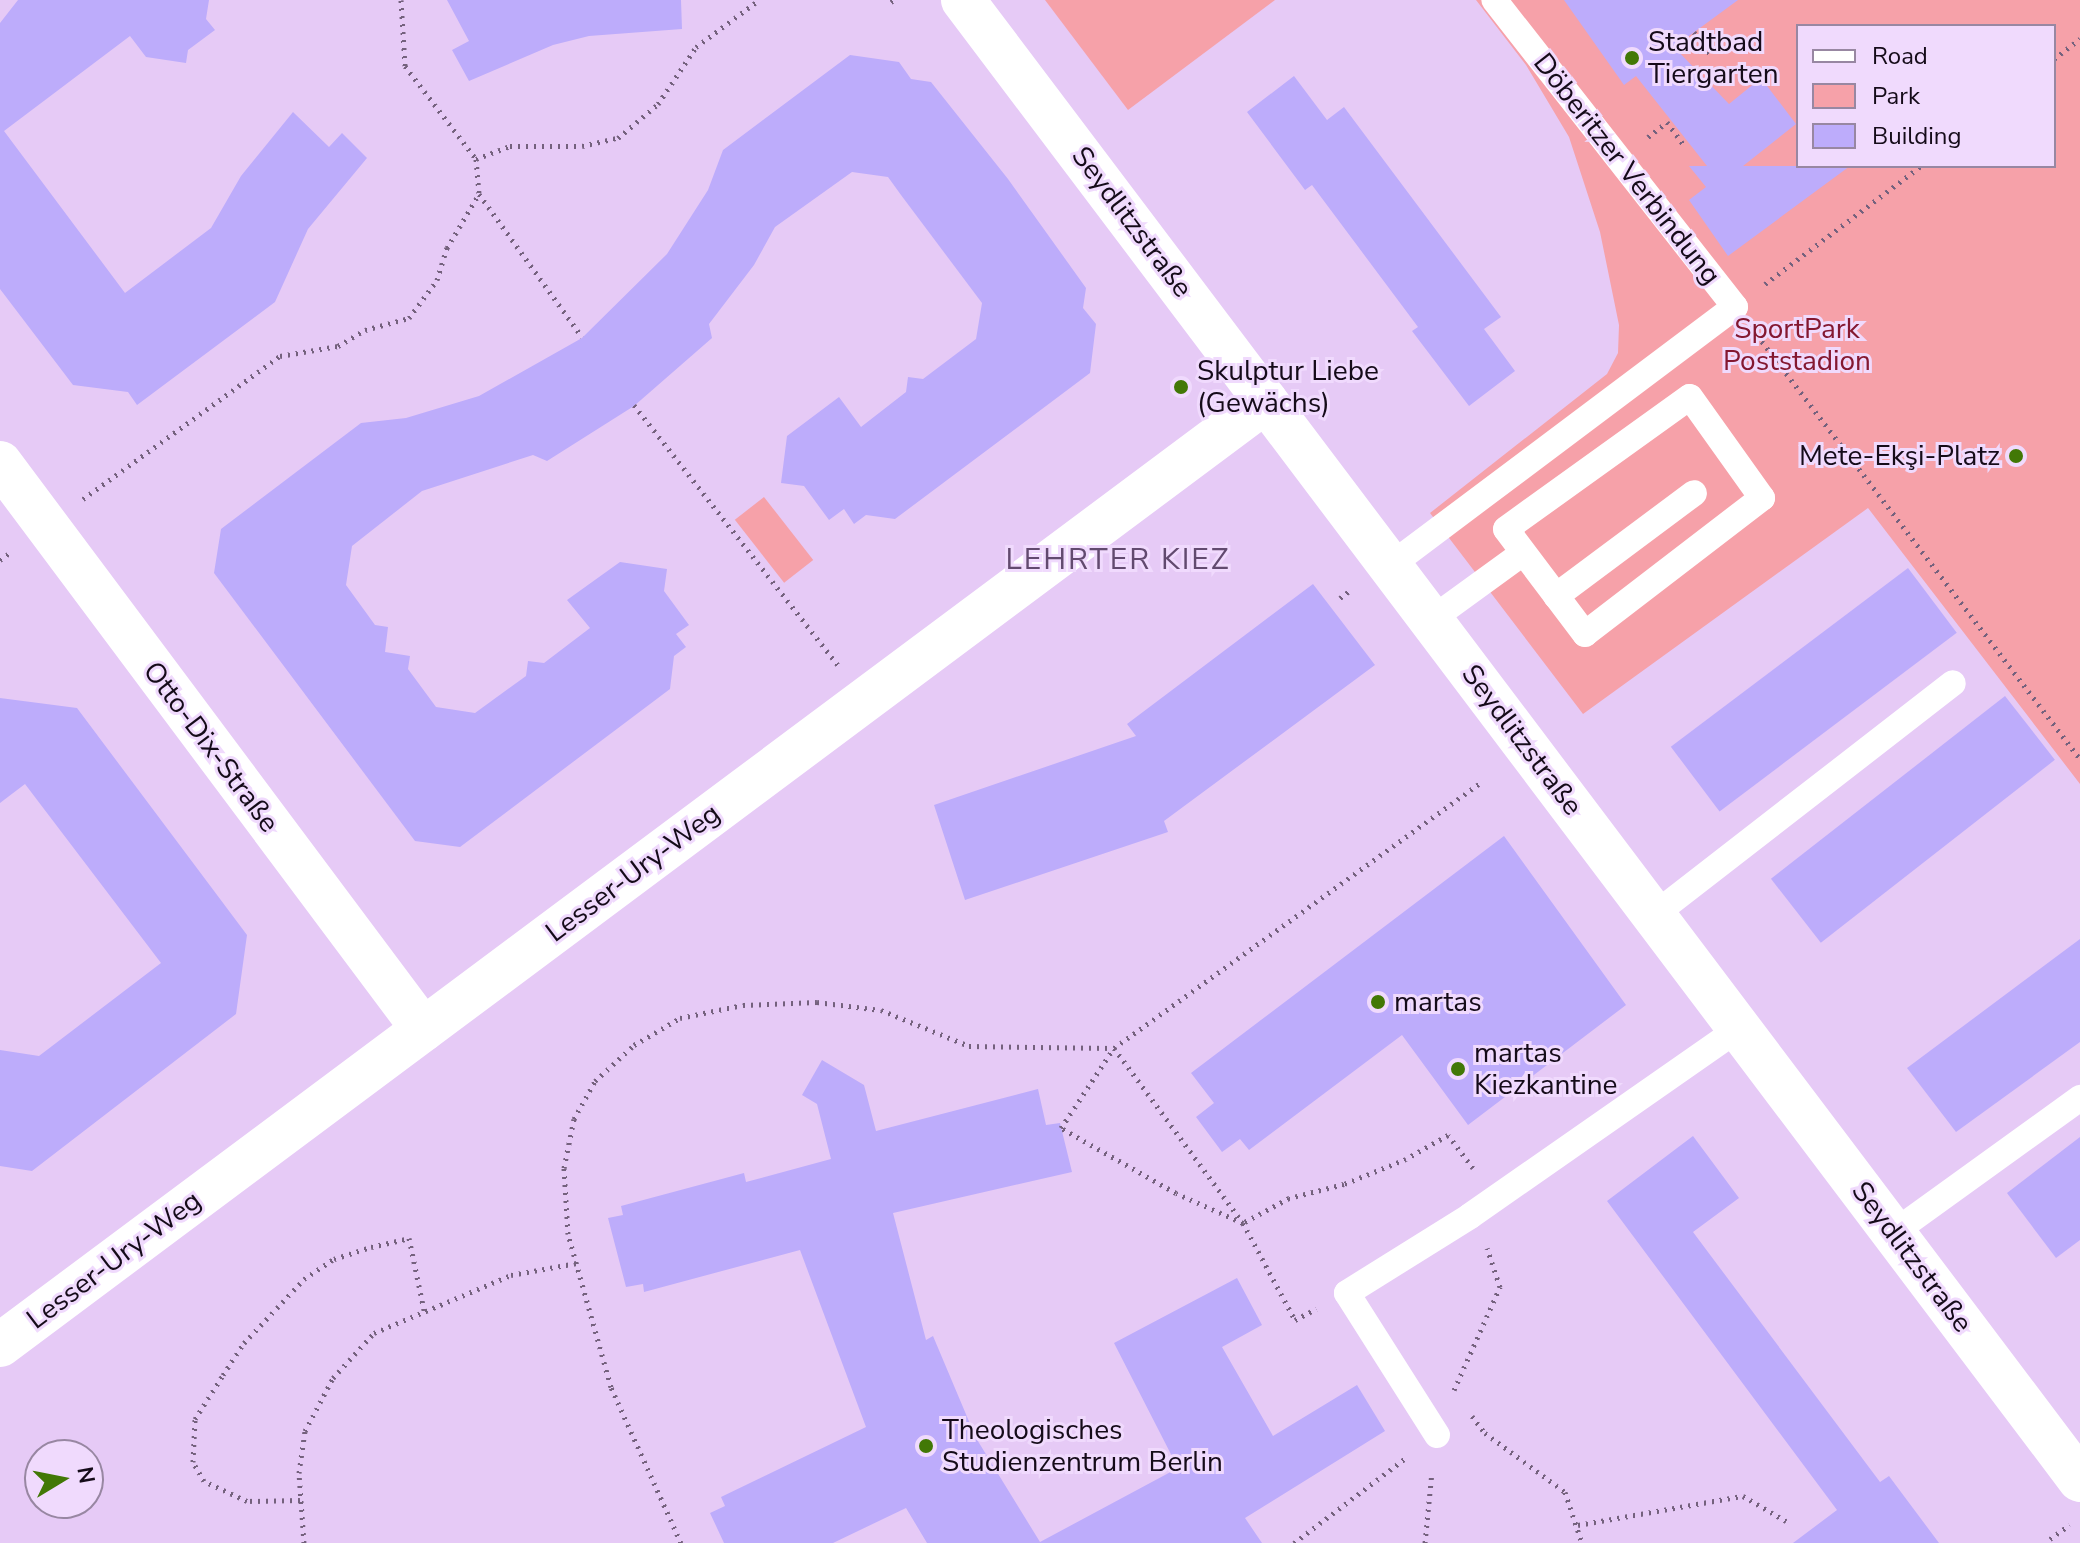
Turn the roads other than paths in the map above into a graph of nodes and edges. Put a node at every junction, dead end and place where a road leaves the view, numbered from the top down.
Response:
1 (963, 0) edge
2 (1494, 0) edge
3 (1266, 401) junction
4 (0, 463) edge
5 (1694, 493) dead end
6 (1523, 553) junction
7 (1391, 565) junction
8 (1556, 596) junction
9 (1432, 619) junction
10 (1953, 683) dead end
11 (1654, 915) junction
12 (1739, 1028) junction
13 (423, 1029) junction
14 (2080, 1098) edge
15 (1893, 1233) junction
16 (0, 1345) edge
17 (1437, 1435) road end
18 (2080, 1480) edge

1 - 3 street, Seydlitzstraße
2 - 7 lane, Döberitzer Verbindung
3 - 7 street, Seydlitzstraße
3 - 13 street, Lesser-Ury-Weg
4 - 13 street, Otto-Dix-Straße
5 - 8 lane
6 - 8 lane
6 - 8 lane
6 - 9 lane
7 - 9 street, Seydlitzstraße
9 - 11 street, Seydlitzstraße
10 - 11 lane
11 - 12 street, Seydlitzstraße
12 - 15 street, Seydlitzstraße
12 - 17 lane
13 - 16 street, Lesser-Ury-Weg
14 - 15 lane
15 - 18 street, Seydlitzstraße

